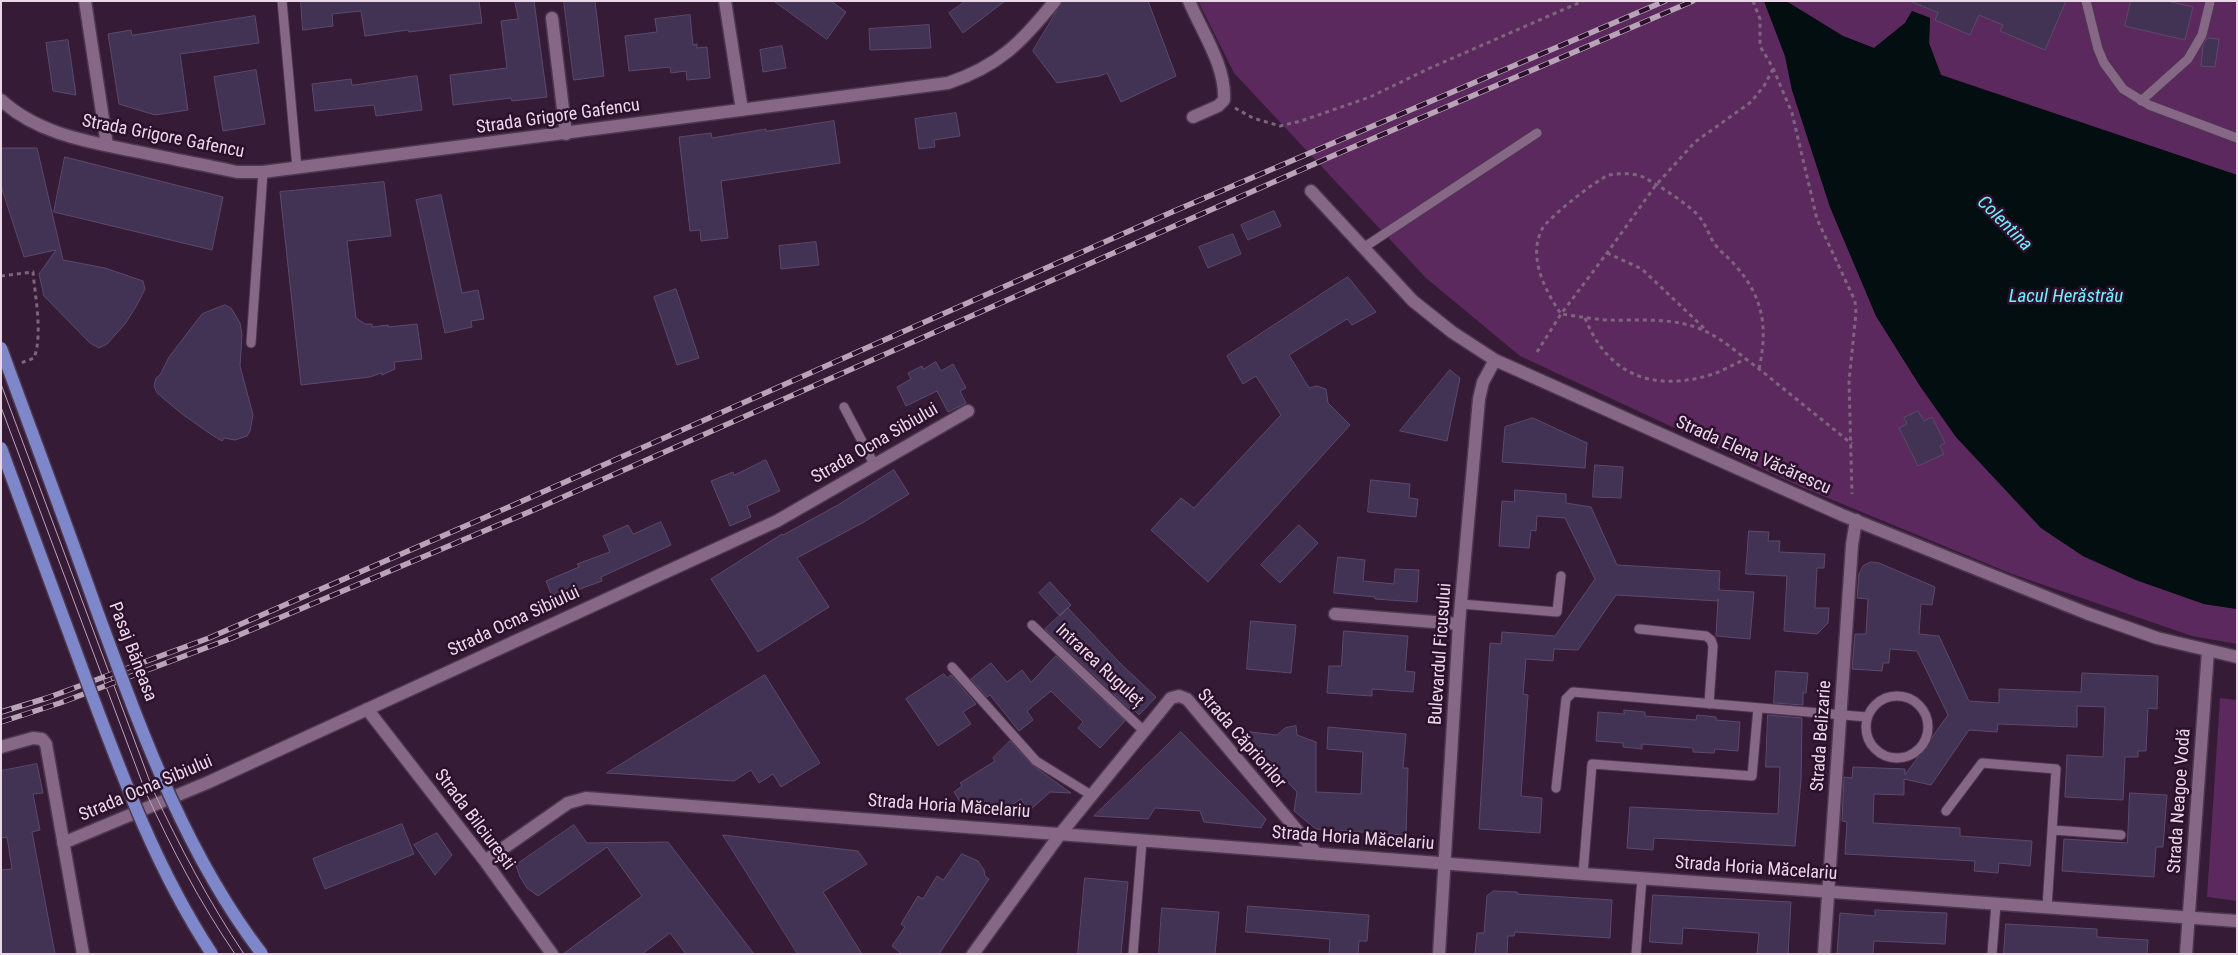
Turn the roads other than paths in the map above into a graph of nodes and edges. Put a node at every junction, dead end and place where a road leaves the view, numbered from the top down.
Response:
1 (86, 1) edge
2 (282, 1) edge
3 (725, 1) edge
4 (1055, 1) edge
5 (1189, 1) edge
6 (2086, 1) edge
7 (2216, 1) edge
8 (2209, 2) edge
9 (552, 18) dead end
10 (1, 100) edge
11 (2141, 101) junction
12 (742, 110) junction
13 (1192, 117) dead end
14 (1537, 133) dead end
15 (566, 134) junction
16 (2237, 138) edge
17 (107, 145) junction
18 (297, 168) junction
19 (263, 172) junction
20 (1311, 191) dead end
21 (1364, 248) junction
22 (251, 342) dead end
23 (1, 348) edge
24 (1495, 360) junction
25 (844, 407) dead end
26 (968, 411) dead end
27 (1, 448) edge
28 (874, 464) junction
29 (1856, 520) junction
30 (1560, 576) dead end
31 (1461, 604) junction
32 (1335, 614) dead end
33 (1459, 624) junction
34 (1032, 625) dead end
35 (1639, 630) dead end
36 (2208, 651) junction
37 (2237, 656) edge
38 (952, 667) dead end
39 (1709, 704) junction
40 (1758, 708) junction
41 (367, 709) junction
42 (1841, 716) junction
43 (1867, 717) junction
44 (1144, 731) junction
45 (1, 747) edge
46 (1556, 788) dead end
47 (1092, 795) junction
48 (1946, 810) dead end
49 (2052, 830) junction
50 (1061, 833) junction
51 (2120, 835) dead end
52 (1142, 841) junction
53 (63, 843) junction
54 (1317, 854) junction
55 (484, 861) junction
56 (1445, 863) junction
57 (1583, 874) junction
58 (1642, 878) junction
59 (1828, 892) junction
60 (1996, 904) junction
61 (2047, 908) junction
62 (2189, 917) junction
63 (2237, 921) edge
64 (83, 954) edge
65 (212, 954) edge
66 (262, 954) edge
67 (552, 954) edge
68 (973, 954) edge
69 (1133, 954) edge
70 (1439, 954) edge
71 (1636, 954) edge
72 (1824, 954) edge
73 (1992, 954) edge
74 (2186, 954) edge

1 - 17 street
2 - 18 lane
3 - 12 street
4 - 12 street, Strada Grigore Gafencu
5 - 13 street
6 - 11 lane
7 - 8 lane
8 - 11 lane
9 - 15 street
10 - 17 street, Strada Grigore Gafencu
11 - 16 lane
12 - 15 street, Strada Grigore Gafencu
14 - 21 lane
15 - 18 street, Strada Grigore Gafencu
17 - 19 street, Strada Grigore Gafencu
18 - 19 street, Strada Grigore Gafencu
19 - 22 lane
20 - 21 street, Strada Elena Văcărescu
21 - 24 street, Strada Elena Văcărescu
23 - 66 main road, Pasaj Băneasa, bridge
24 - 29 street, Strada Elena Văcărescu
24 - 31 street, Bulevardul Ficusului
25 - 28 lane
26 - 28 street, Strada Ocna Sibiului
27 - 65 main road, bridge
28 - 41 street, Strada Ocna Sibiului
29 - 36 street, Strada Elena Văcărescu
29 - 42 street, Strada Belizarie
30 - 31 lane
31 - 33 street, Bulevardul Ficusului
32 - 33 street
33 - 56 street, Bulevardul Ficusului
34 - 44 lane, Intrarea Ruguleț
35 - 39 lane
36 - 37 street, Strada Elena Văcărescu
36 - 62 street, Strada Neagoe Vodă
38 - 47 lane
39 - 40 lane
39 - 46 lane
40 - 42 lane
40 - 57 lane
41 - 53 street, Strada Ocna Sibiului
41 - 55 street, Strada Bilciurești
42 - 43 lane
42 - 59 street, Strada Belizarie
43 - 43 lane
44 - 47 street, Strada Căpriorilor
44 - 54 street, Strada Căpriorilor
45 - 53 street
47 - 50 street, Strada Căpriorilor
48 - 49 lane
49 - 51 lane
49 - 61 lane
50 - 52 street, Strada Horia Măcelariu
50 - 55 street, Strada Horia Măcelariu
50 - 68 street, Strada Căpriorilor
52 - 54 street, Strada Horia Măcelariu
52 - 69 lane
53 - 64 street
54 - 56 street, Strada Horia Măcelariu
55 - 67 street, Strada Bilciurești
56 - 57 street, Strada Horia Măcelariu
56 - 70 street, Bulevardul Ficusului
57 - 58 street, Strada Horia Măcelariu
58 - 59 street, Strada Horia Măcelariu
58 - 71 lane
59 - 60 street, Strada Horia Măcelariu
59 - 72 street, Strada Belizarie
60 - 61 street, Strada Horia Măcelariu
60 - 73 lane
61 - 62 street, Strada Horia Măcelariu
62 - 63 street, Strada Horia Măcelariu
62 - 74 street, Strada Neagoe Vodă

